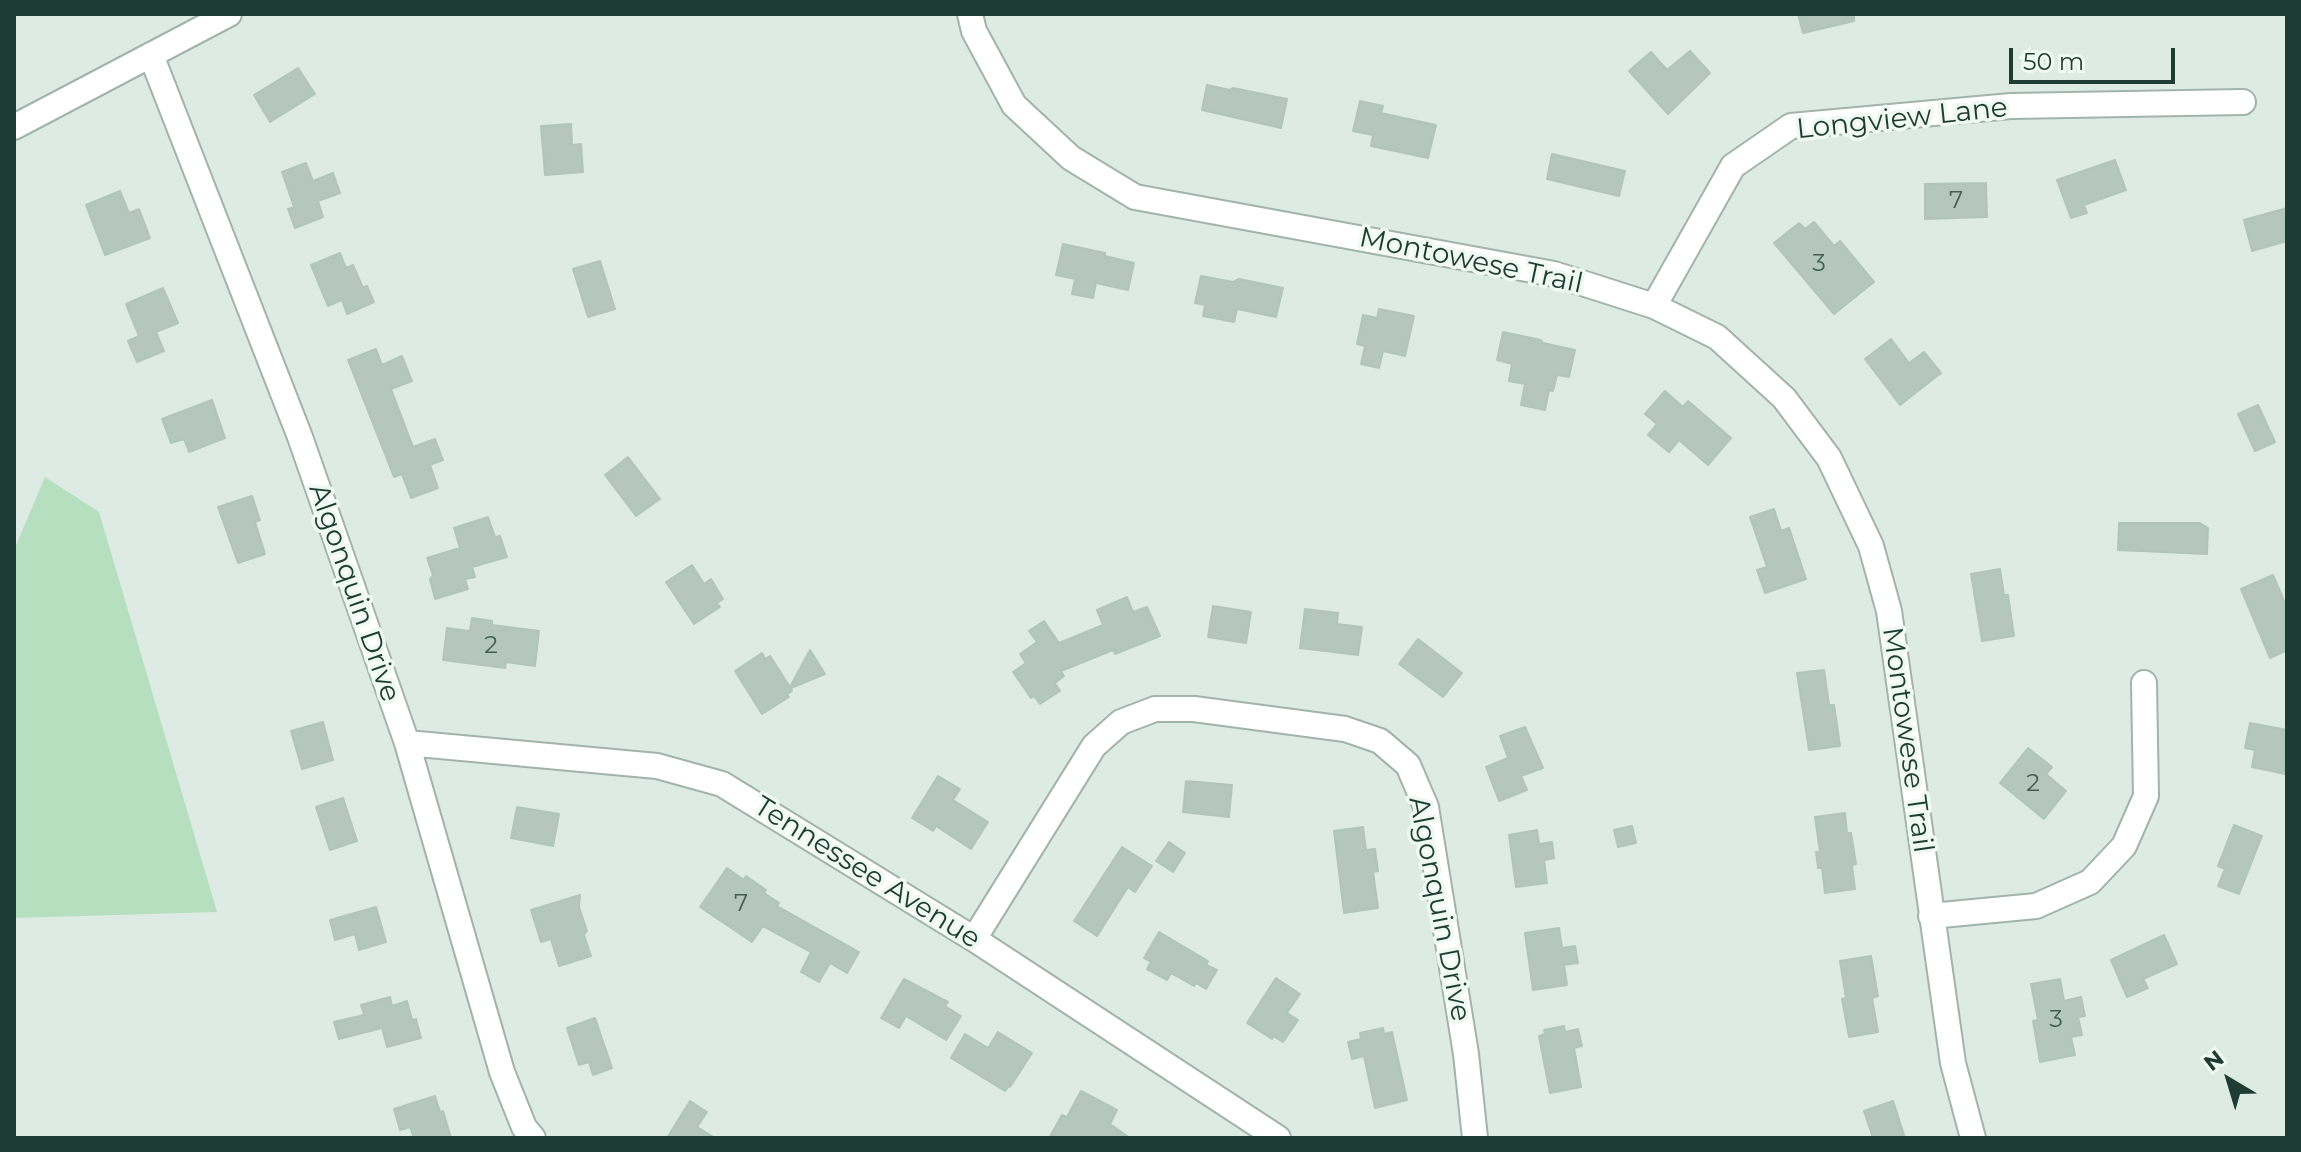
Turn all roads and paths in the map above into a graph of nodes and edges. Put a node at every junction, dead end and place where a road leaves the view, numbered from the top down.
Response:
1 (229, 14) edge
2 (970, 14) edge
3 (151, 55) junction
4 (2243, 102) dead end
5 (14, 127) edge
6 (1654, 306) junction
7 (2144, 683) dead end
8 (407, 743) junction
9 (1931, 916) junction
10 (974, 939) junction
11 (533, 1138) edge
12 (1278, 1138) edge
13 (1475, 1138) edge
14 (1973, 1138) edge

1 - 3 street
2 - 6 street, Montowese Trail
3 - 5 street
3 - 8 street, Algonquin Drive
4 - 6 street, Longview Lane
6 - 9 street, Montowese Trail
7 - 9 street
8 - 10 street, Tennessee Avenue
8 - 11 street, Algonquin Drive
9 - 14 street, Montowese Trail
10 - 12 street, Tennessee Avenue
10 - 13 street, Algonquin Drive

